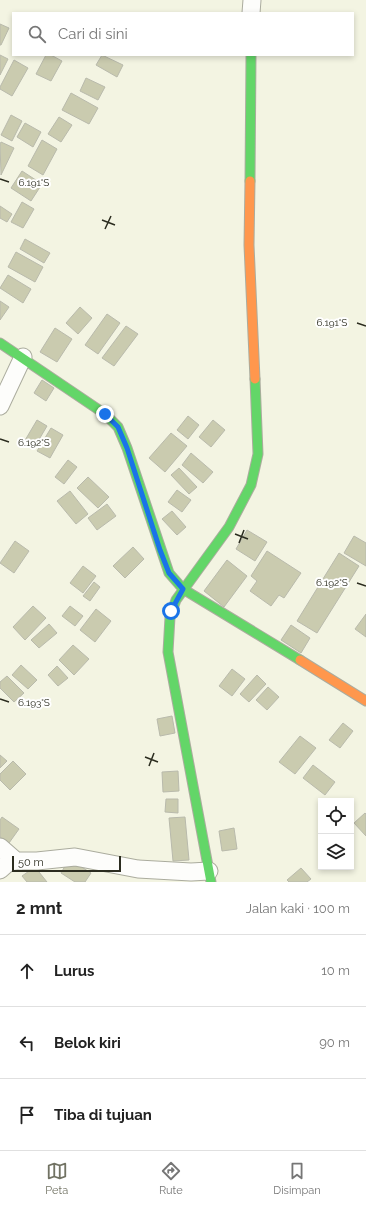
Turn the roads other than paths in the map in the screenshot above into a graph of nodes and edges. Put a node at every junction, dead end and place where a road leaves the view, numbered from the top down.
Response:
1 (252, 0) edge
2 (251, 12) edge
3 (251, 56) edge
4 (0, 343) edge
5 (23, 357) junction
6 (0, 406) edge
7 (183, 589) junction
8 (366, 701) edge
9 (0, 847) edge
10 (16, 861) junction
11 (0, 870) edge
12 (210, 876) edge

1 - 2 street
3 - 7 street
4 - 5 street
5 - 6 street
5 - 7 street
7 - 8 street
7 - 12 street
9 - 10 street
10 - 11 street
10 - 12 street

